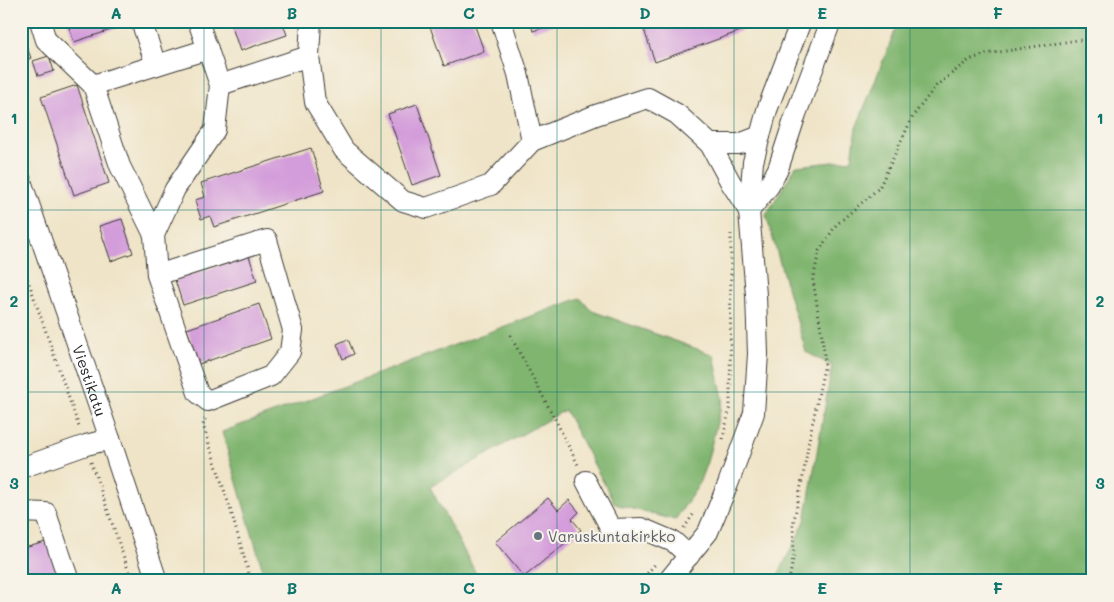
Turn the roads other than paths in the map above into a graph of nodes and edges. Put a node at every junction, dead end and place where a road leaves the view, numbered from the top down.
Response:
1 (40, 21) edge
2 (141, 21) edge
3 (198, 21) edge
4 (311, 21) edge
5 (501, 21) edge
6 (801, 21) edge
7 (832, 21) edge
8 (208, 49) junction
9 (309, 56) junction
10 (156, 65) junction
11 (93, 84) junction
12 (220, 85) junction
13 (760, 136) junction
14 (532, 141) junction
15 (710, 144) junction
16 (21, 181) edge
17 (749, 211) junction
18 (154, 235) junction
19 (157, 275) junction
20 (110, 439) junction
21 (21, 468) edge
22 (586, 481) road end
23 (21, 512) edge
24 (689, 556) junction
25 (69, 581) edge
26 (157, 581) edge
27 (668, 581) edge

1 - 11 street
2 - 10 street
3 - 8 street
4 - 9 street
5 - 14 street
6 - 13 street
7 - 17 street
8 - 10 street
8 - 12 street
9 - 12 street
9 - 14 street
10 - 11 street
11 - 18 street
12 - 18 street
13 - 15 street
13 - 17 street
14 - 15 street
15 - 17 street
16 - 20 street, Viestikatu
17 - 24 street
18 - 19 street
19 - 19 street
20 - 21 street
20 - 26 street, Viestikatu
22 - 24 street
23 - 25 street
24 - 27 street

